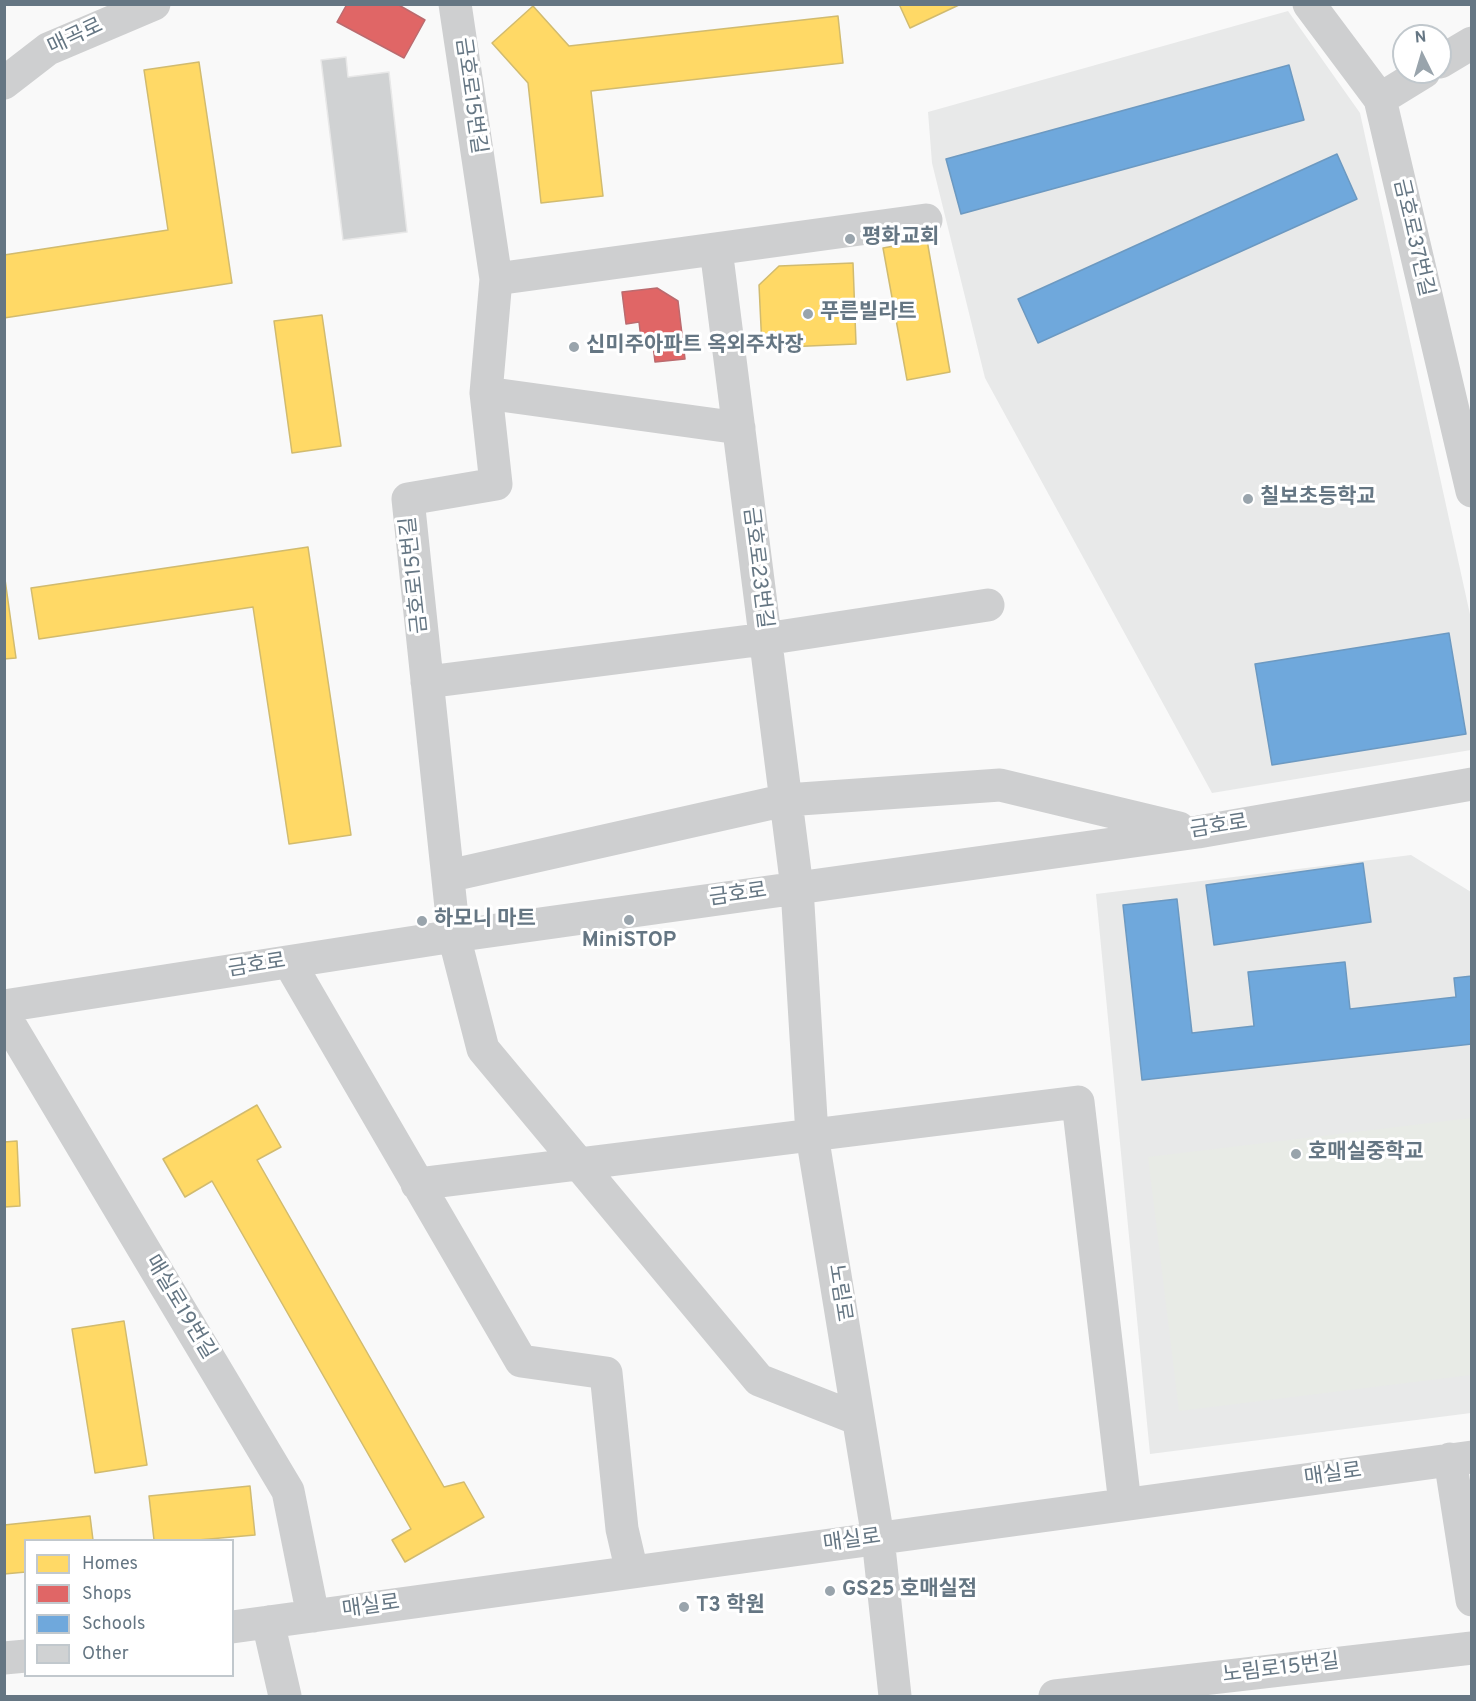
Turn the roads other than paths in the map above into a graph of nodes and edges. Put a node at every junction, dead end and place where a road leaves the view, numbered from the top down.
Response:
1 (154, 4) edge
2 (455, 4) edge
3 (1310, 4) edge
4 (1472, 43) edge
5 (1452, 55) edge
6 (4, 83) edge
7 (1404, 84) edge
8 (1380, 99) junction
9 (926, 220) dead end
10 (716, 249) junction
11 (496, 279) junction
12 (486, 393) junction
13 (739, 428) junction
14 (1472, 491) edge
15 (988, 605) dead end
16 (765, 639) junction
17 (427, 682) junction
18 (1472, 784) edge
19 (786, 800) junction
20 (1198, 832) junction
21 (448, 876) junction
22 (797, 888) junction
23 (454, 936) junction
24 (289, 962) junction
25 (4, 1006) edge
26 (4, 1015) edge
27 (812, 1135) junction
28 (578, 1164) junction
29 (417, 1184) junction
30 (858, 1419) junction
31 (1461, 1458) edge
32 (1125, 1504) junction
33 (878, 1539) junction
34 (632, 1572) junction
35 (1472, 1600) edge
36 (313, 1616) junction
37 (268, 1622) junction
38 (234, 1627) edge
39 (1472, 1648) edge
40 (24, 1656) edge
41 (4, 1658) edge
42 (285, 1696) edge
43 (895, 1696) edge
44 (1055, 1696) edge

1 - 6 street, 매곡로
2 - 11 street, 금호로15번길
3 - 8 street, 금호로37번길
4 - 5 street
7 - 8 street
8 - 14 street, 금호로37번길
9 - 10 street
10 - 11 street
10 - 13 street, 금호로23번길
11 - 12 street, 금호로15번길
12 - 13 street
12 - 17 street, 금호로15번길
13 - 16 street, 금호로23번길
15 - 16 street
16 - 17 street
16 - 19 street, 금호로23번길
17 - 21 street, 금호로15번길
18 - 20 street, 금호로
19 - 20 street
19 - 21 street
19 - 22 street, 금호로23번길
20 - 22 street, 금호로
21 - 23 street, 금호로15번길
22 - 23 street, 금호로
22 - 27 street, 노림로
23 - 24 street, 금호로
23 - 28 street, 금호로15번길
24 - 25 street, 금호로
24 - 29 street
26 - 36 street, 매실로19번길
27 - 28 street
27 - 30 street, 노림로
27 - 32 street
28 - 29 street
28 - 30 street, 금호로15번길
29 - 34 street
30 - 33 street, 노림로
31 - 32 street, 매실로
31 - 35 street
32 - 33 street, 매실로
33 - 34 street, 매실로
33 - 43 street, 노림로
34 - 36 street, 매실로
36 - 37 street, 매실로
37 - 38 street, 매실로
37 - 42 street
39 - 44 street, 노림로15번길
40 - 41 street

